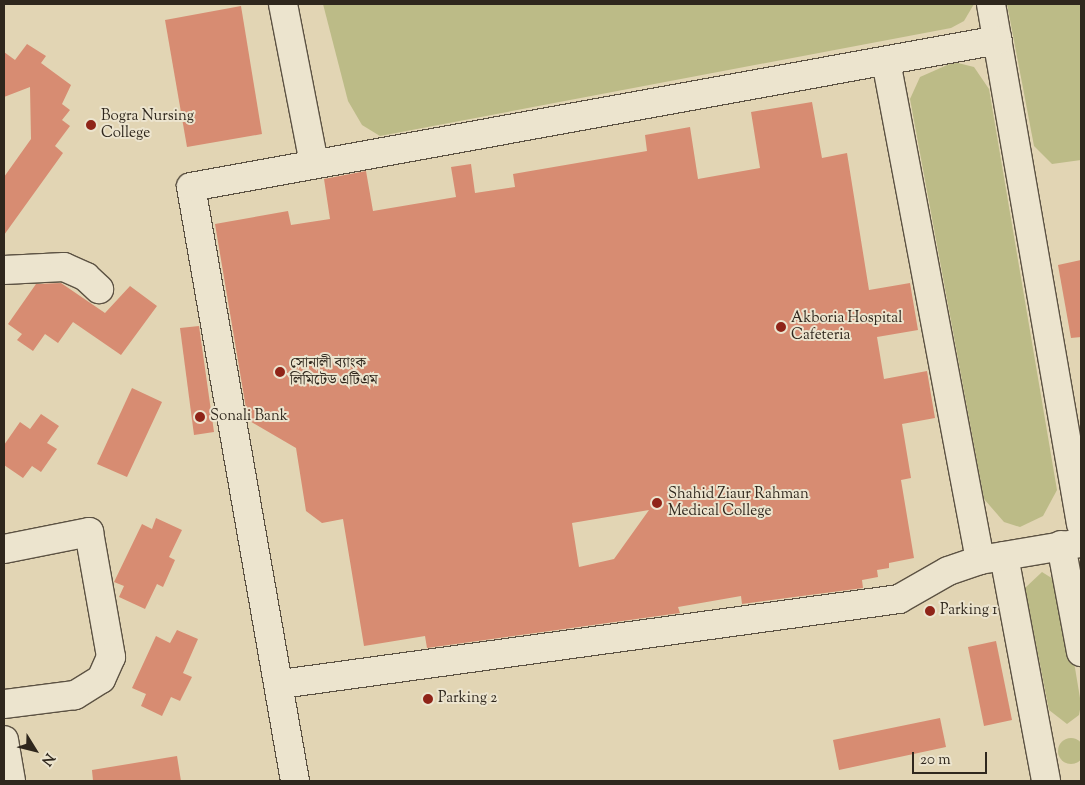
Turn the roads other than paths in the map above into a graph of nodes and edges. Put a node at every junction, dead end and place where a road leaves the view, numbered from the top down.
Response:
1 (283, 4) edge
2 (991, 4) edge
3 (998, 40) junction
4 (886, 61) junction
5 (314, 164) junction
6 (4, 270) edge
7 (99, 289) dead end
8 (1081, 524) edge
9 (1071, 544) edge
10 (4, 549) edge
11 (992, 558) junction
12 (1081, 652) edge
13 (281, 684) junction
14 (4, 704) edge
15 (4, 740) edge
16 (11, 781) edge
17 (295, 781) edge
18 (1046, 781) edge

1 - 5 lane
2 - 3 lane
3 - 4 lane
3 - 8 lane
4 - 5 lane
4 - 11 lane
5 - 13 lane
6 - 7 lane
9 - 11 lane
9 - 12 lane
10 - 14 lane
11 - 13 lane
11 - 18 lane
13 - 17 lane
15 - 16 lane

